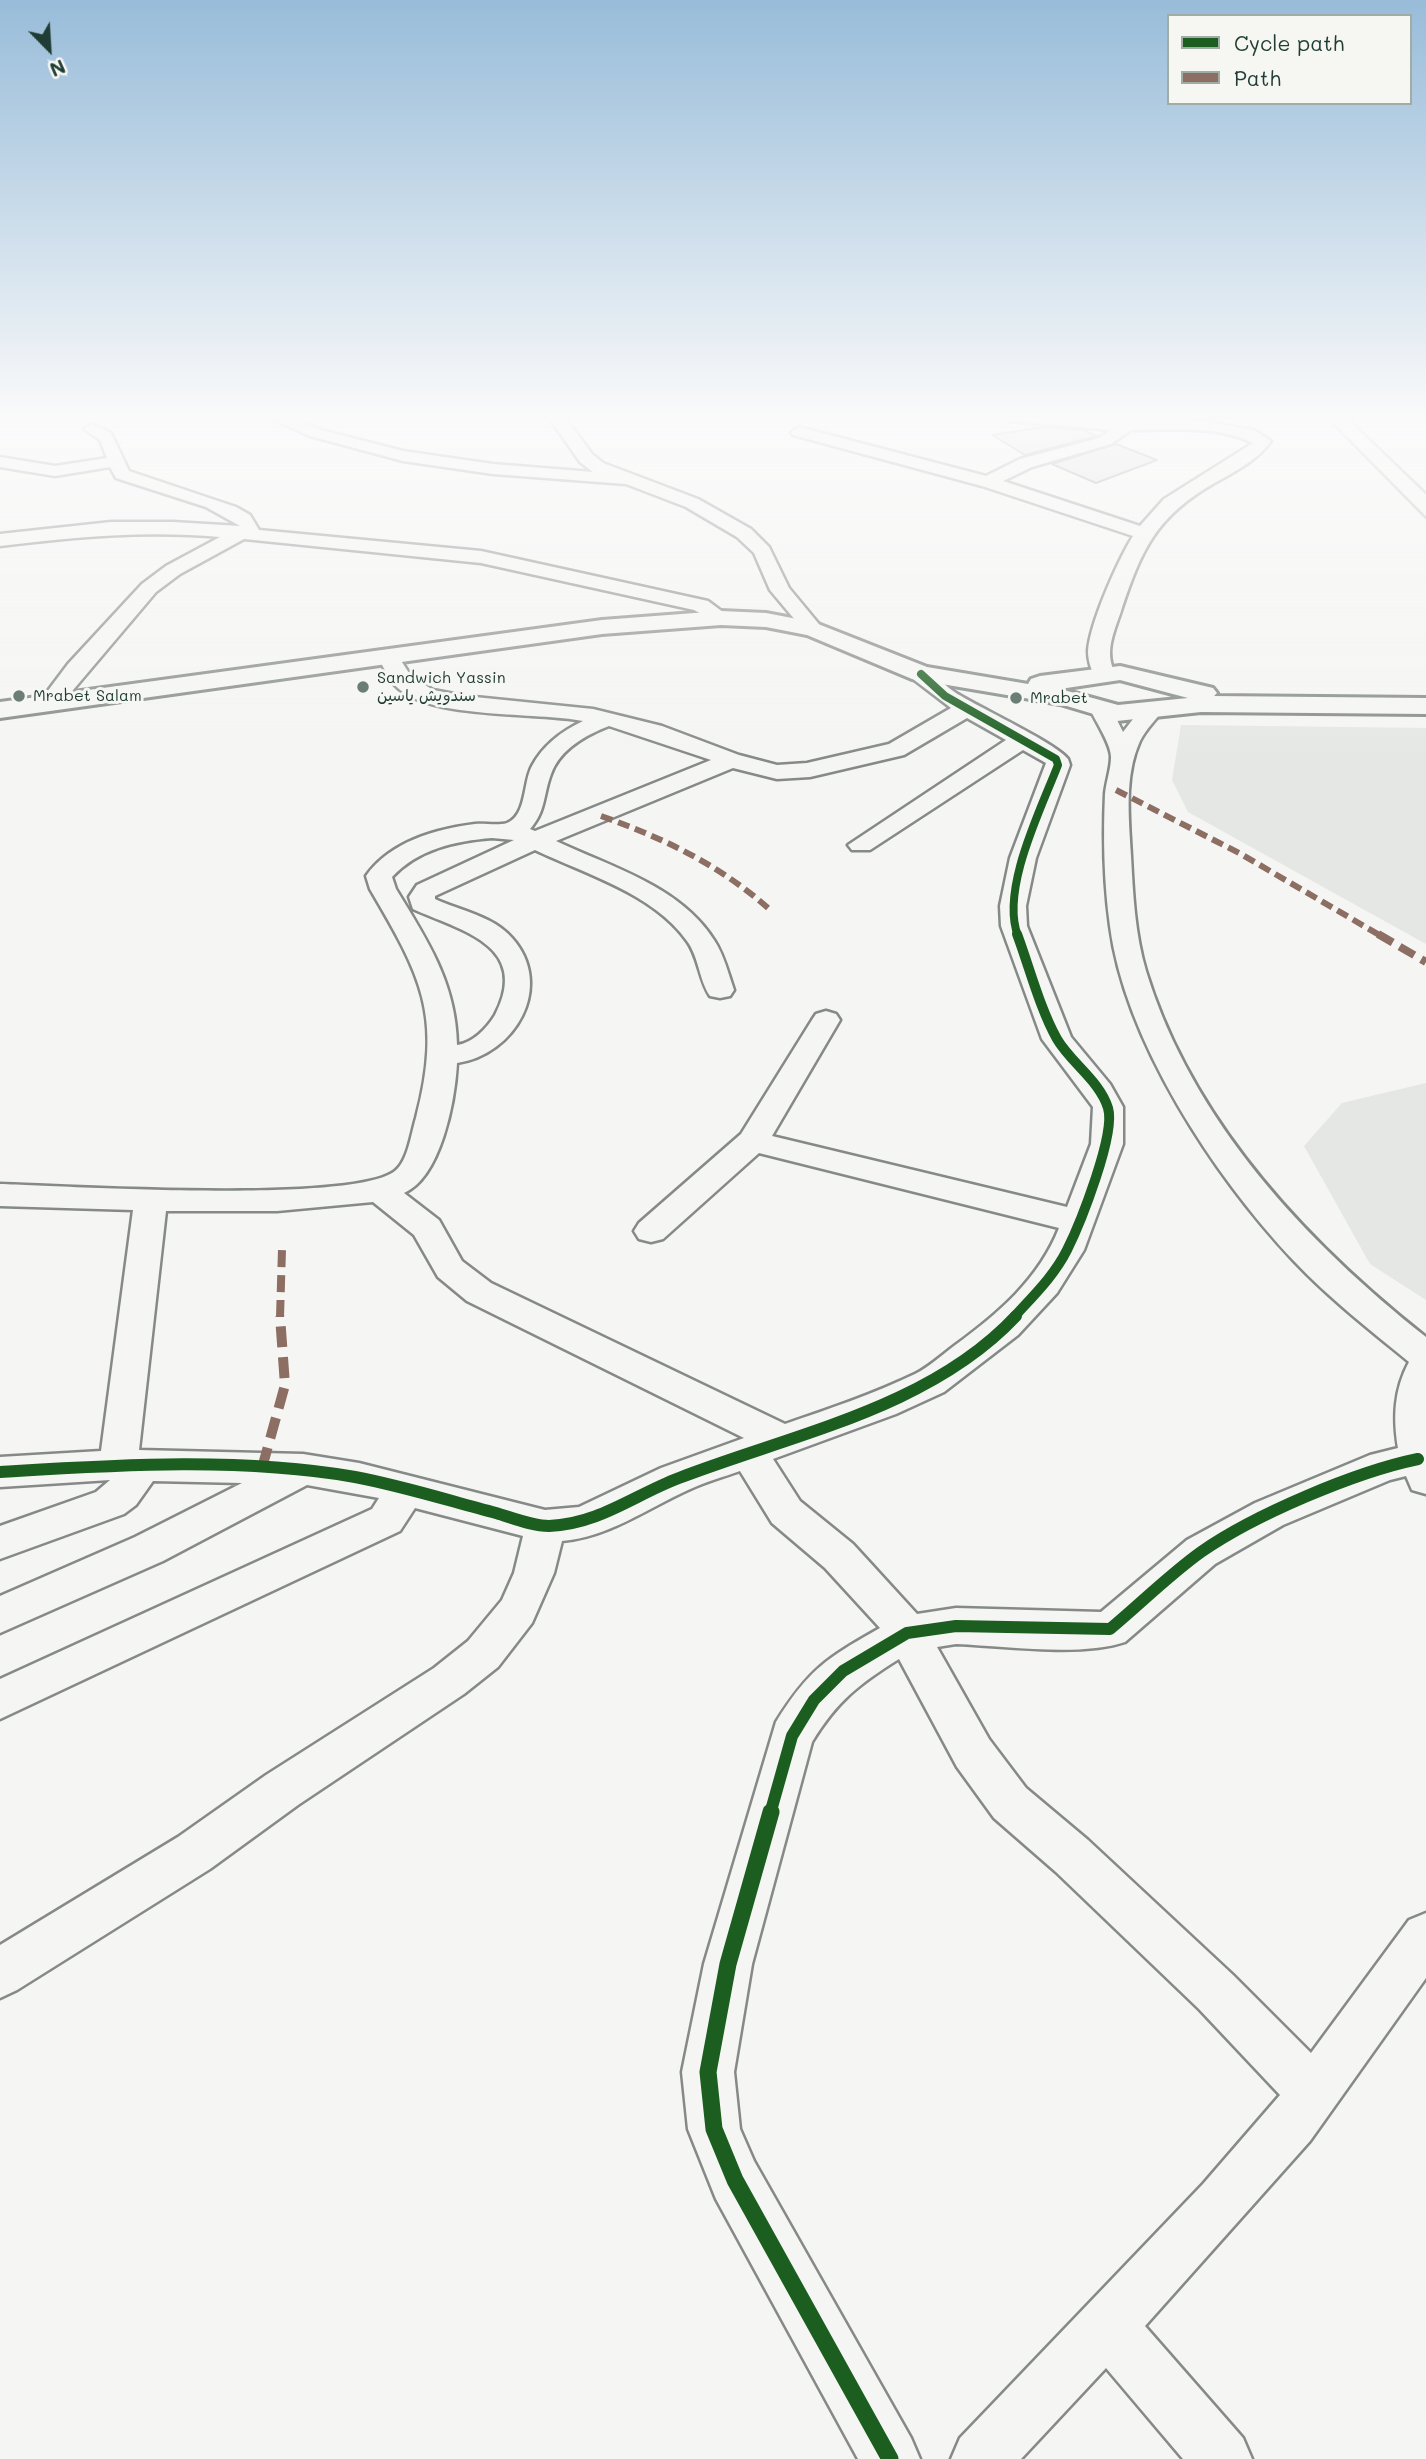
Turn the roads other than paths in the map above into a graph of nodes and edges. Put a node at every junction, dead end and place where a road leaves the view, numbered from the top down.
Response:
1 (92, 531) edge
2 (201, 531) edge
3 (247, 531) edge
4 (737, 531) edge
5 (1134, 531) edge
6 (1147, 531) edge
7 (242, 534) junction
8 (1144, 534) junction
9 (0, 540) edge
10 (721, 618) junction
11 (813, 629) junction
12 (389, 657) junction
13 (921, 674) junction
14 (1096, 674) junction
15 (1000, 687) junction
16 (1426, 696) edge
17 (1159, 701) junction
18 (1392, 701) junction
19 (49, 704) junction
20 (1092, 705) junction
21 (1426, 706) edge
22 (966, 709) junction
23 (0, 710) edge
24 (606, 719) junction
25 (1024, 739) junction
26 (1122, 754) junction
27 (731, 760) junction
28 (523, 836) junction
29 (861, 845) dead end
30 (383, 889) junction
31 (423, 895) junction
32 (720, 990) dead end
33 (827, 1020) dead end
34 (443, 1055) junction
35 (753, 1141) junction
36 (381, 1192) junction
37 (0, 1195) edge
38 (151, 1200) junction
39 (1077, 1221) junction
40 (651, 1231) dead end
41 (1426, 1356) edge
42 (1426, 1365) edge
43 (765, 1445) junction
44 (131, 1466) junction
45 (303, 1469) junction
46 (1422, 1469) edge
47 (0, 1472) edge
48 (406, 1490) junction
49 (545, 1526) junction
50 (0, 1542) edge
51 (0, 1615) edge
52 (907, 1633) junction
53 (0, 1700) edge
54 (1426, 1937) edge
55 (0, 1973) edge
56 (1314, 2093) junction
57 (1107, 2326) junction
58 (890, 2459) edge
59 (981, 2459) edge
60 (1222, 2459) edge

1 - 9 street
2 - 7 street
3 - 7 street
4 - 11 street
5 - 8 street
6 - 8 street
7 - 10 street
7 - 19 street
8 - 14 street
10 - 11 street
10 - 12 street
11 - 13 street
12 - 19 street
12 - 24 street
13 - 15 street
13 - 22 street
14 - 15 street
14 - 17 street
14 - 20 street
15 - 20 street
16 - 18 street
17 - 18 street
17 - 20 street
17 - 26 street
18 - 21 street
19 - 23 street
20 - 26 street
22 - 25 street
22 - 27 street
24 - 27 street
24 - 28 street
25 - 29 street
25 - 39 street
26 - 41 street
27 - 28 street
28 - 30 street
28 - 31 street
28 - 32 street
30 - 31 street
30 - 34 street
31 - 34 street
33 - 35 street
34 - 36 street
35 - 39 street
35 - 40 street
36 - 38 street
36 - 43 street
37 - 38 street
38 - 44 street
39 - 43 street
42 - 46 street
43 - 49 street
43 - 52 street
44 - 45 street
44 - 47 street
44 - 50 street
45 - 48 street
45 - 51 street
46 - 52 street
48 - 49 street
48 - 53 street
49 - 55 street
52 - 56 street
52 - 58 street
54 - 56 street
56 - 57 street
57 - 59 street
57 - 60 street

